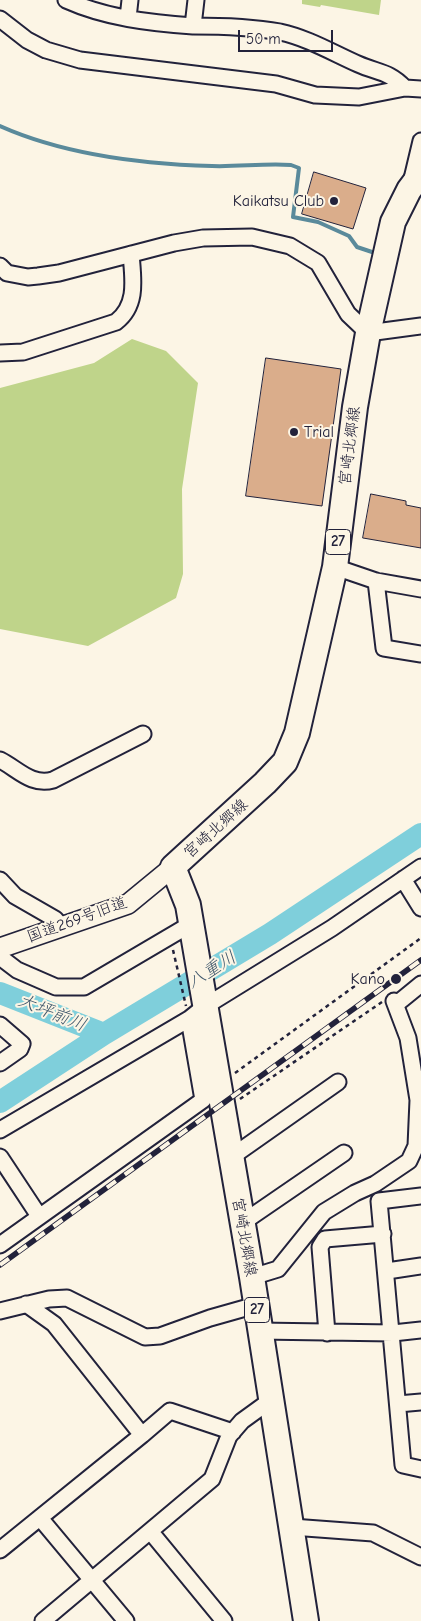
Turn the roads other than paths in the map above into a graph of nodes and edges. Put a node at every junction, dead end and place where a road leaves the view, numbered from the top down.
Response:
1 (66, 0) edge
2 (130, 0) edge
3 (196, 0) edge
4 (128, 18) junction
5 (0, 19) edge
6 (193, 26) junction
7 (405, 88) junction
8 (421, 89) edge
9 (421, 141) edge
10 (415, 182) edge
11 (131, 254) junction
12 (0, 266) edge
13 (421, 326) edge
14 (368, 333) junction
15 (0, 354) edge
16 (335, 567) junction
17 (376, 581) junction
18 (421, 589) edge
19 (421, 654) edge
20 (143, 734) dead end
21 (0, 760) edge
22 (173, 867) junction
23 (421, 867) edge
24 (0, 880) edge
25 (402, 880) junction
26 (421, 908) edge
27 (61, 926) junction
28 (184, 931) junction
29 (0, 948) edge
30 (0, 957) edge
31 (421, 984) edge
32 (199, 1009) junction
33 (0, 1025) edge
34 (0, 1063) edge
35 (338, 1082) dead end
36 (0, 1130) edge
37 (344, 1153) dead end
38 (0, 1157) edge
39 (230, 1158) junction
40 (421, 1196) edge
41 (39, 1216) junction
42 (242, 1223) junction
43 (383, 1234) junction
44 (0, 1245) edge
45 (421, 1266) edge
46 (387, 1271) junction
47 (252, 1277) junction
48 (26, 1304) junction
49 (256, 1305) junction
50 (0, 1311) edge
51 (421, 1330) edge
52 (260, 1331) junction
53 (327, 1333) junction
54 (393, 1333) junction
55 (271, 1400) junction
56 (421, 1402) edge
57 (398, 1404) junction
58 (233, 1432) junction
59 (142, 1434) junction
60 (421, 1469) edge
61 (40, 1518) junction
62 (292, 1527) junction
63 (150, 1531) junction
64 (0, 1550) edge
65 (421, 1557) edge
66 (92, 1580) junction
67 (44, 1621) edge
68 (126, 1621) edge
69 (224, 1621) edge
70 (306, 1621) edge

1 - 4 street
2 - 4 street
3 - 6 street
4 - 6 street
5 - 7 street
6 - 7 street
7 - 8 street
9 - 10 street
10 - 14 main road, 宮崎北郷線 / 27
11 - 12 street
11 - 14 street
11 - 15 street
13 - 14 street
14 - 16 main road, 宮崎北郷線 / 27
16 - 17 street
16 - 22 main road, 宮崎北郷線 / 27
17 - 18 street
17 - 19 street
20 - 21 street
22 - 27 street, 国道269号旧道
22 - 28 main road, 宮崎北郷線 / 27
23 - 25 street
24 - 27 street
25 - 26 street
25 - 32 street
27 - 29 street, 国道269号旧道
28 - 30 street
28 - 32 main road, 宮崎北郷線 / 27
31 - 47 street
32 - 36 street
32 - 39 main road, 宮崎北郷線 / 27
32 - 41 street
33 - 34 street
35 - 39 street
37 - 42 street
38 - 41 street
39 - 42 main road, 宮崎北郷線 / 27
40 - 43 street
41 - 44 street
42 - 47 main road, 宮崎北郷線 / 27
43 - 46 street
43 - 53 street
45 - 46 street
46 - 54 street
47 - 49 main road, 宮崎北郷線 / 27
48 - 49 street
48 - 50 street
48 - 59 street
49 - 52 main road, 宮崎北郷線 / 27
51 - 54 street
52 - 53 street
52 - 55 main road, 宮崎北郷線 / 27
53 - 54 street
54 - 57 street
55 - 58 street
55 - 62 main road, 宮崎北郷線 / 27
56 - 57 street
57 - 60 street
58 - 59 street
58 - 63 street
59 - 61 street
61 - 64 street
61 - 66 street
62 - 65 street
62 - 70 main road, 宮崎北郷線 / 27
63 - 66 street
63 - 69 street
66 - 67 street
66 - 68 street

